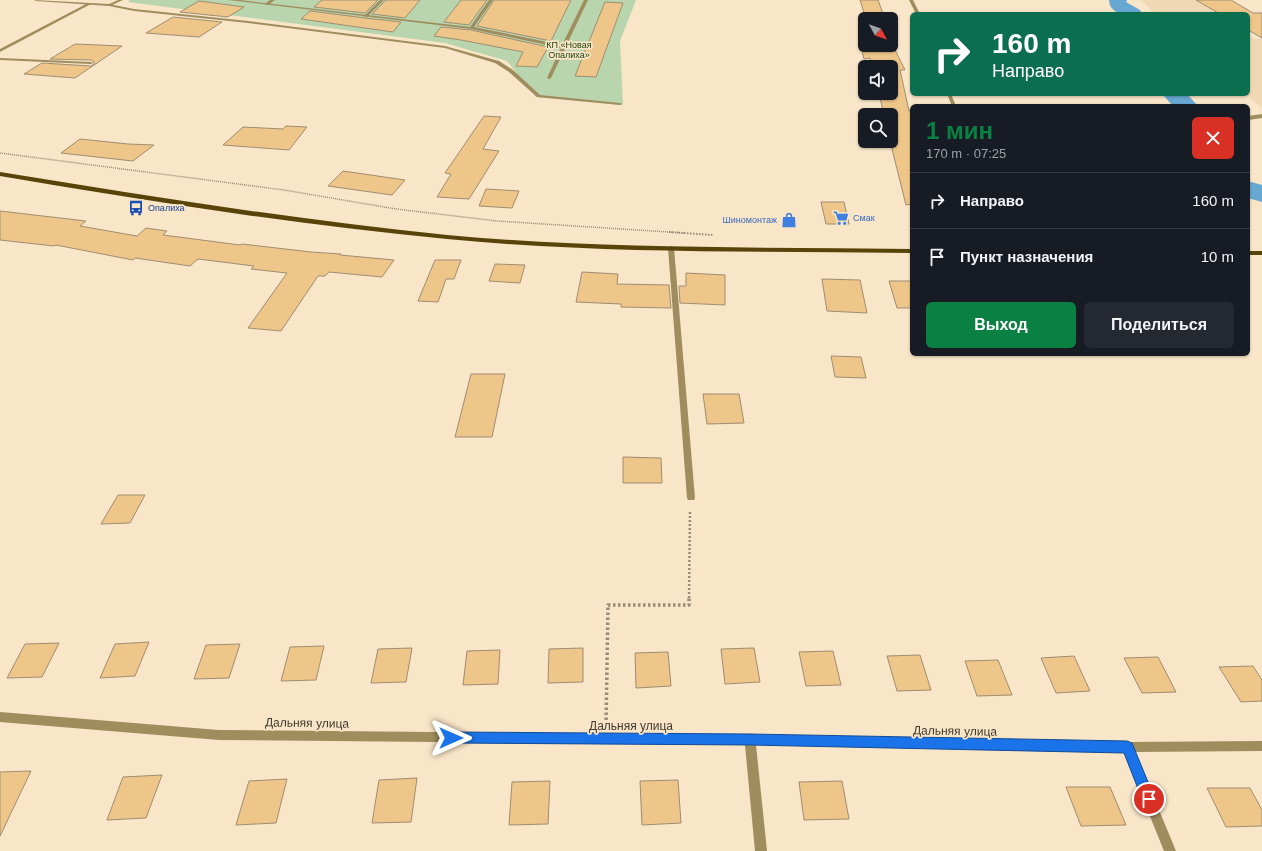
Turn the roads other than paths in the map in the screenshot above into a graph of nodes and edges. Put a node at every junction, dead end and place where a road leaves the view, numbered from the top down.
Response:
1 (36, 0) edge
2 (121, 0) edge
3 (230, 0) edge
4 (272, 0) edge
5 (382, 0) edge
6 (491, 0) edge
7 (586, 0) edge
8 (911, 0) edge
9 (89, 4) junction
10 (267, 4) junction
11 (109, 5) junction
12 (917, 12) edge
13 (366, 16) junction
14 (471, 28) junction
15 (564, 47) junction
16 (0, 51) edge
17 (0, 59) edge
18 (91, 63) dead end
19 (549, 78) dead end
20 (620, 104) dead end
21 (1262, 116) edge
22 (1250, 118) edge
23 (0, 174) edge
24 (671, 248) junction
25 (910, 251) edge
26 (1250, 253) edge
27 (1262, 253) edge
28 (691, 498) road end
29 (0, 717) edge
30 (750, 740) junction
31 (1262, 746) edge
32 (1127, 747) junction
33 (761, 851) edge
34 (1170, 851) edge

1 - 9 street
2 - 11 street
3 - 10 street
4 - 10 street
5 - 13 street
6 - 14 street
7 - 15 street
8 - 12 street
9 - 11 street
9 - 16 street
10 - 13 street
11 - 20 street
13 - 14 street
14 - 15 street
15 - 19 street
17 - 18 street
21 - 22 street
23 - 24 main road
24 - 25 main road
24 - 28 street
26 - 27 main road
29 - 30 street, Дальняя улица
30 - 32 street, Дальняя улица
30 - 33 street
31 - 32 street, Дальняя улица
32 - 34 street

